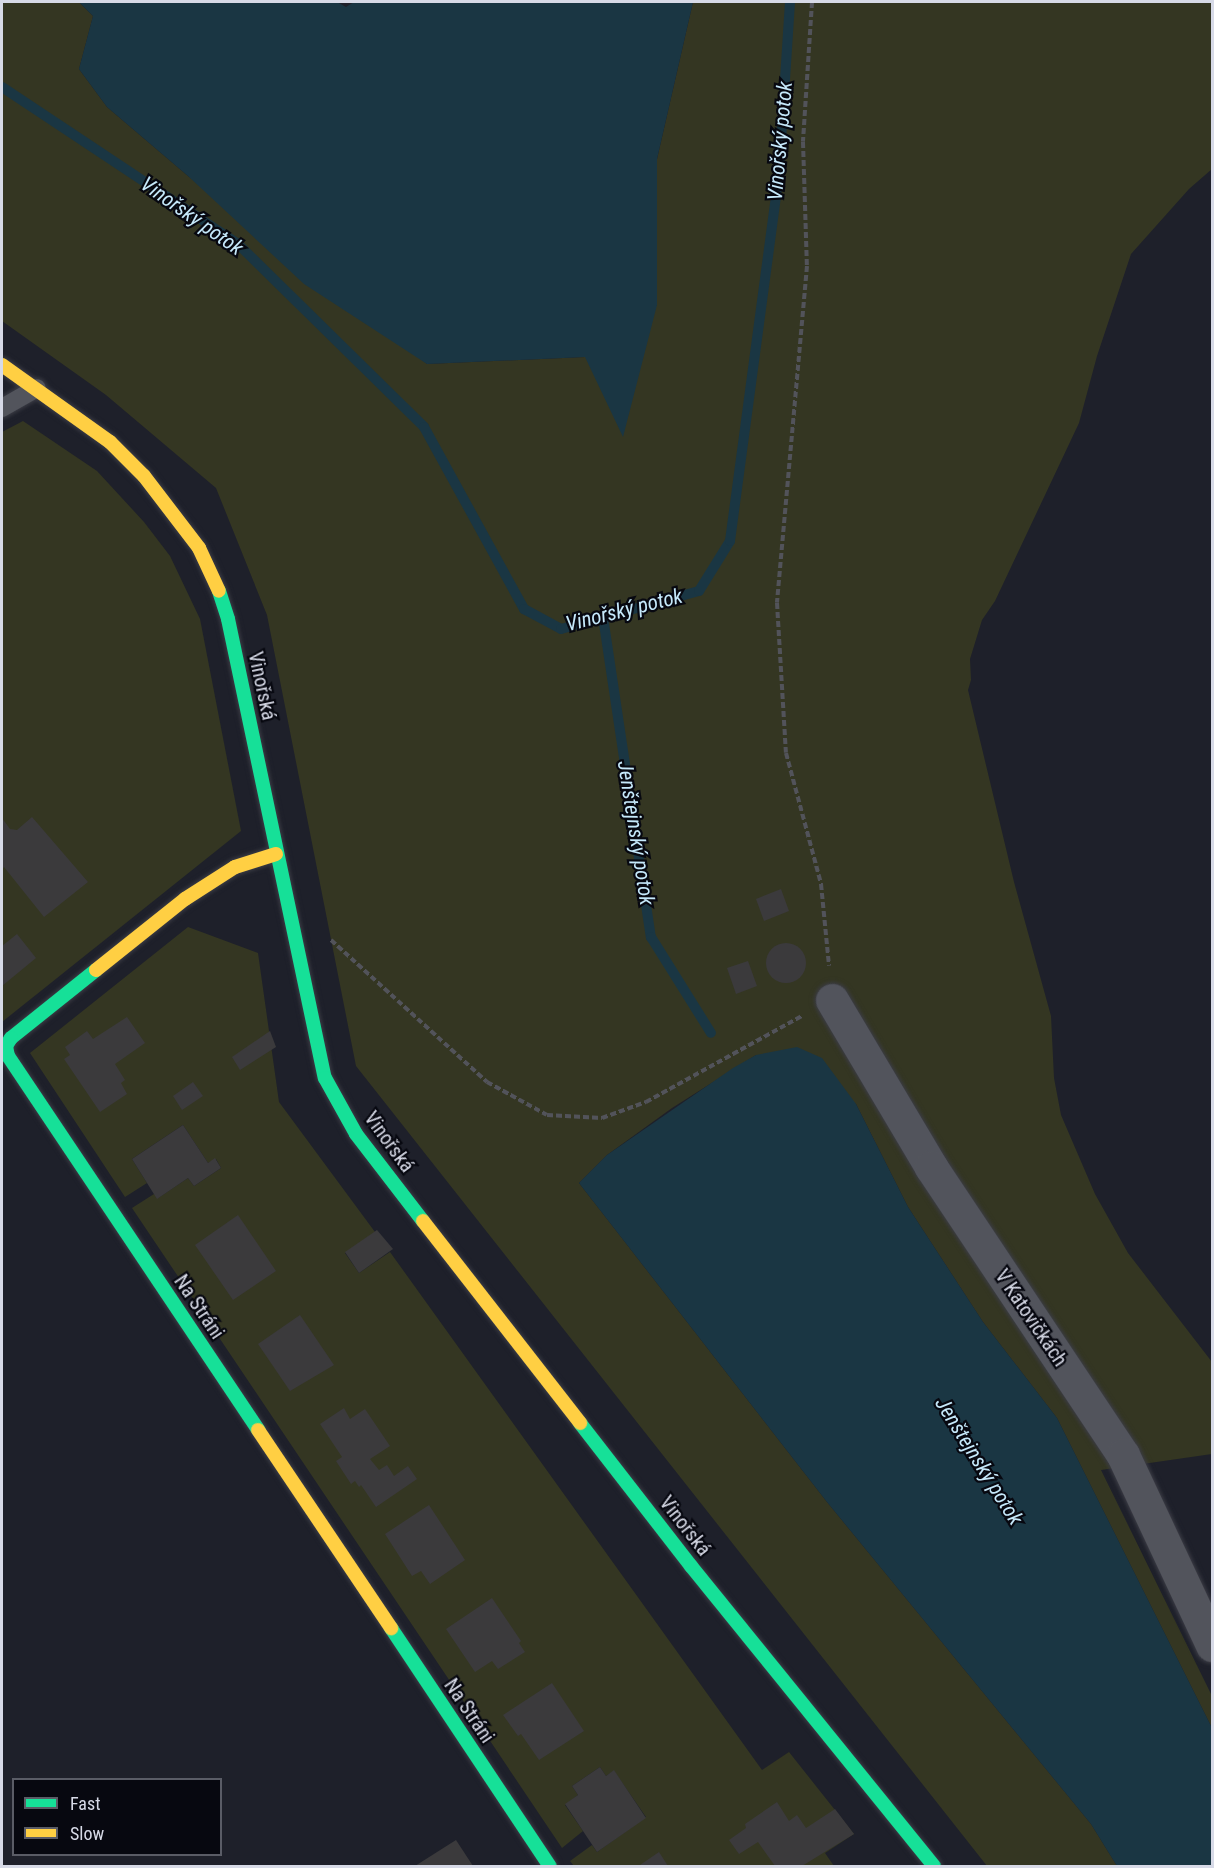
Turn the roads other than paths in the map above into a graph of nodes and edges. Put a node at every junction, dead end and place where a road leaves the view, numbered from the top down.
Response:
1 (2, 365) edge
2 (37, 388) junction
3 (2, 408) edge
4 (276, 854) junction
5 (832, 1000) road end
6 (1212, 1645) edge
7 (550, 1866) edge
8 (934, 1866) edge

1 - 2 street, Vinořská
2 - 3 lane
2 - 4 street, Vinořská
4 - 7 street, Na Stráni
4 - 8 street, Vinořská
5 - 6 street, V Katovičkách

